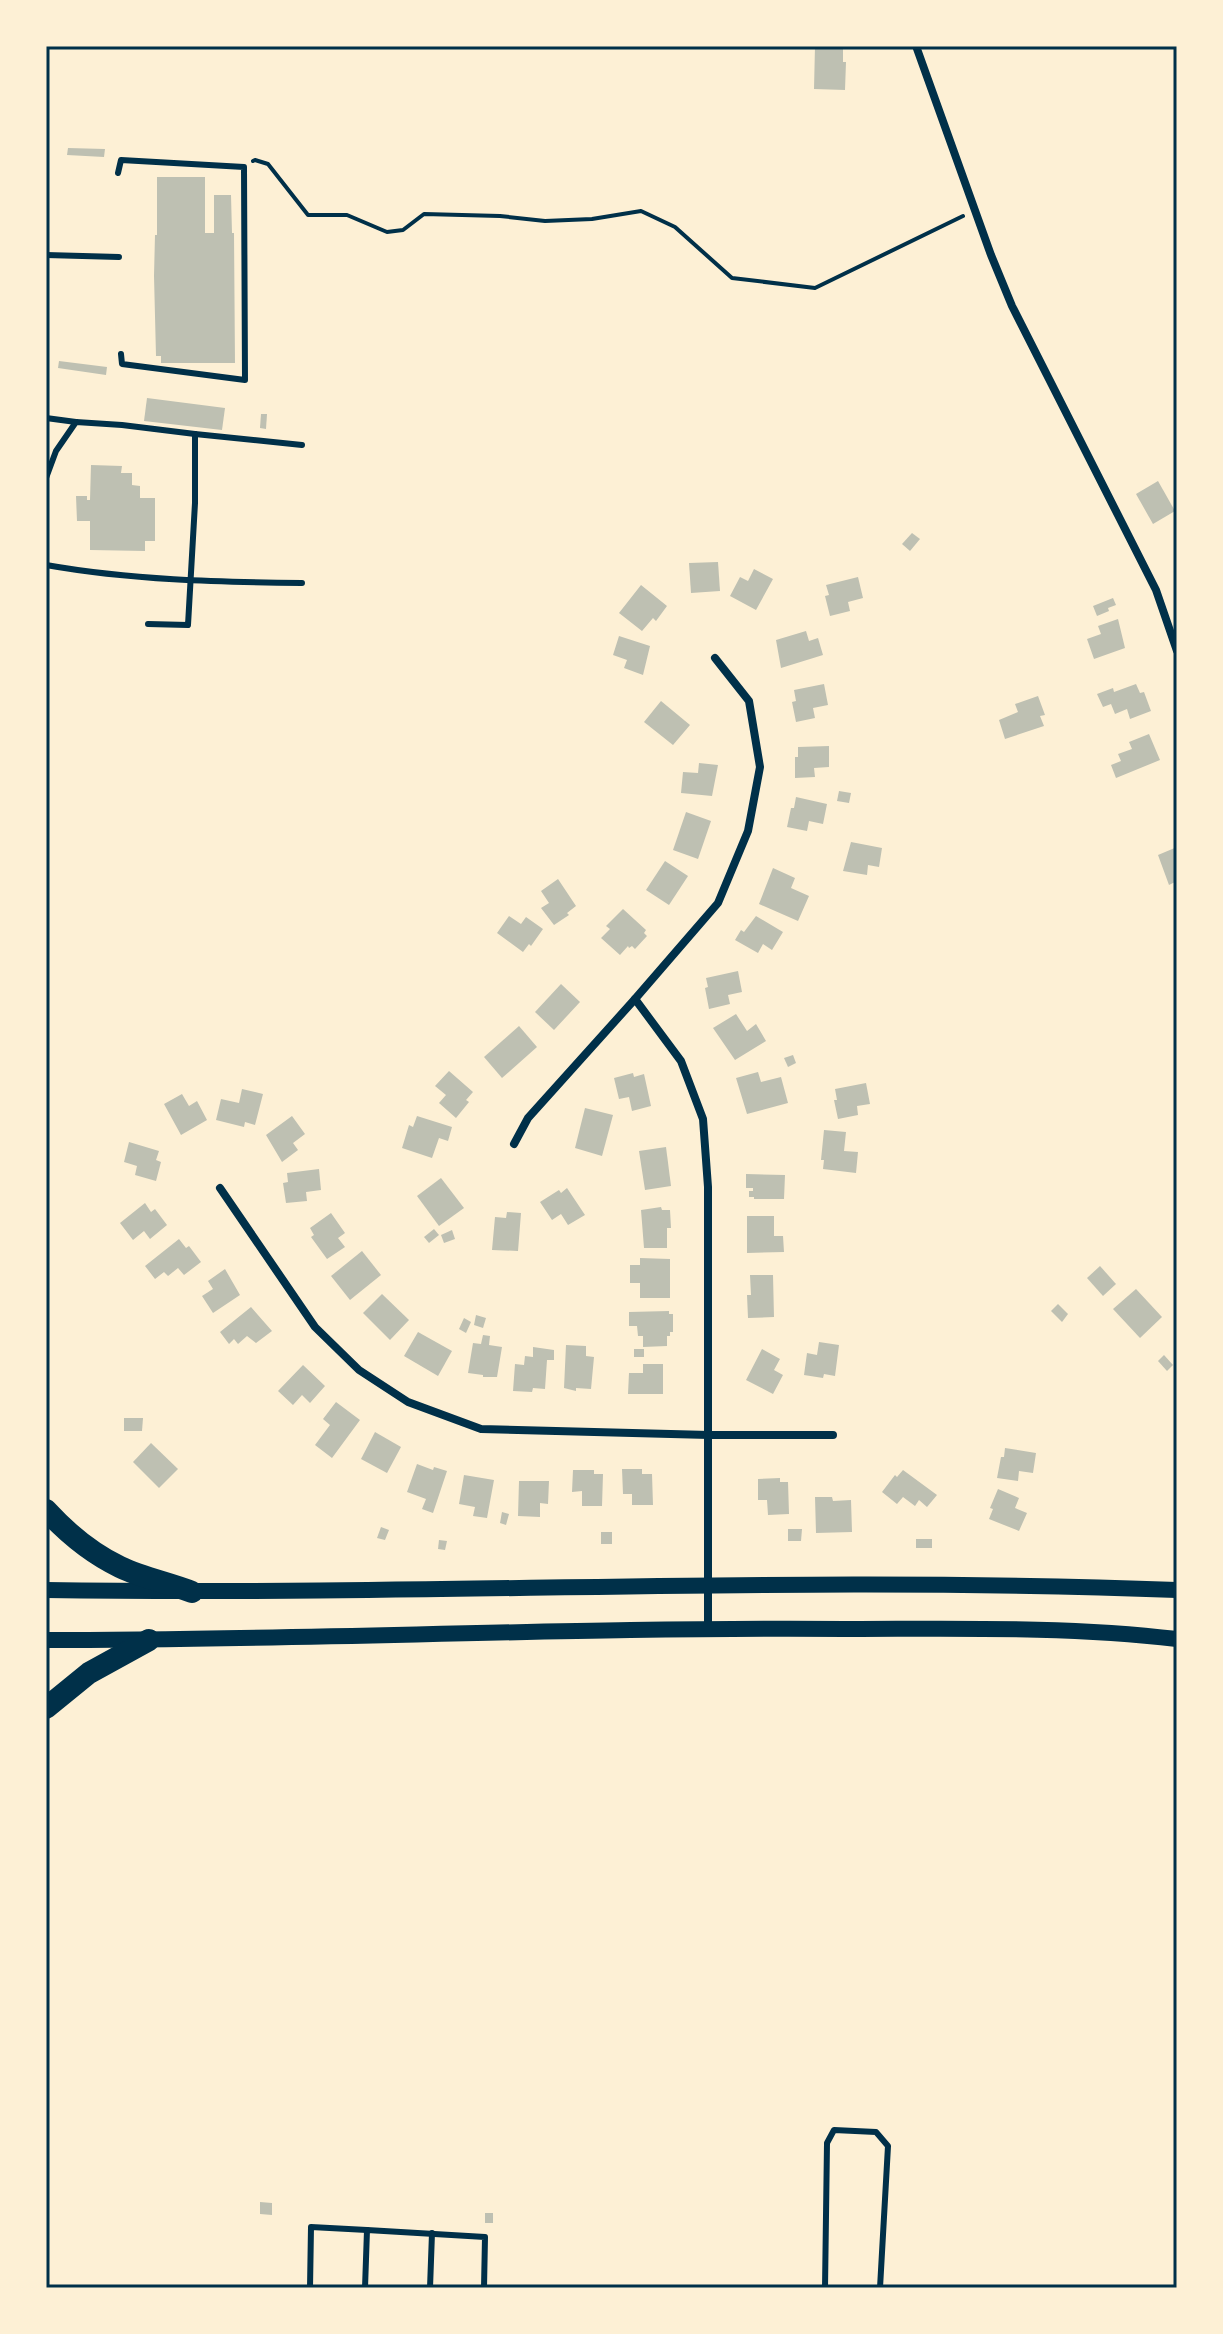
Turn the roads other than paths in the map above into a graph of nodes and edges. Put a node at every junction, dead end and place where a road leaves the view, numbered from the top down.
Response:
1 (916, 46) edge
2 (118, 173) dead end
3 (46, 255) edge
4 (119, 257) dead end
5 (121, 354) dead end
6 (46, 418) edge
7 (76, 422) junction
8 (195, 434) junction
9 (302, 445) dead end
10 (46, 478) edge
11 (46, 565) edge
12 (191, 581) junction
13 (302, 583) dead end
14 (148, 624) dead end
15 (1177, 651) edge
16 (715, 658) dead end
17 (635, 999) junction
18 (514, 1144) dead end
19 (220, 1188) dead end
20 (709, 1435) junction
21 (833, 1435) dead end
22 (46, 1510) edge
23 (708, 1585) junction
24 (46, 1590) edge
25 (1177, 1590) edge
26 (192, 1592) junction
27 (708, 1628) junction
28 (1177, 1639) edge
29 (46, 1640) edge
30 (149, 1640) junction
31 (46, 1708) edge
32 (367, 2230) junction
33 (432, 2233) junction
34 (310, 2288) edge
35 (365, 2288) edge
36 (430, 2288) edge
37 (484, 2288) edge
38 (825, 2288) edge
39 (880, 2288) edge

1 - 15 street
2 - 5 lane
3 - 4 lane
6 - 7 lane
7 - 8 lane
7 - 10 lane
8 - 9 lane
8 - 12 lane
11 - 12 lane
12 - 13 lane
12 - 14 lane
16 - 17 street
17 - 18 street
17 - 20 street
19 - 20 street
20 - 21 street
20 - 23 street
22 - 26 highway
23 - 25 main road
23 - 26 main road
23 - 27 street
24 - 26 main road
27 - 28 main road
27 - 30 main road
29 - 30 main road
30 - 31 highway
32 - 33 lane
32 - 34 lane
32 - 35 lane
33 - 36 lane
33 - 37 lane
38 - 39 lane

